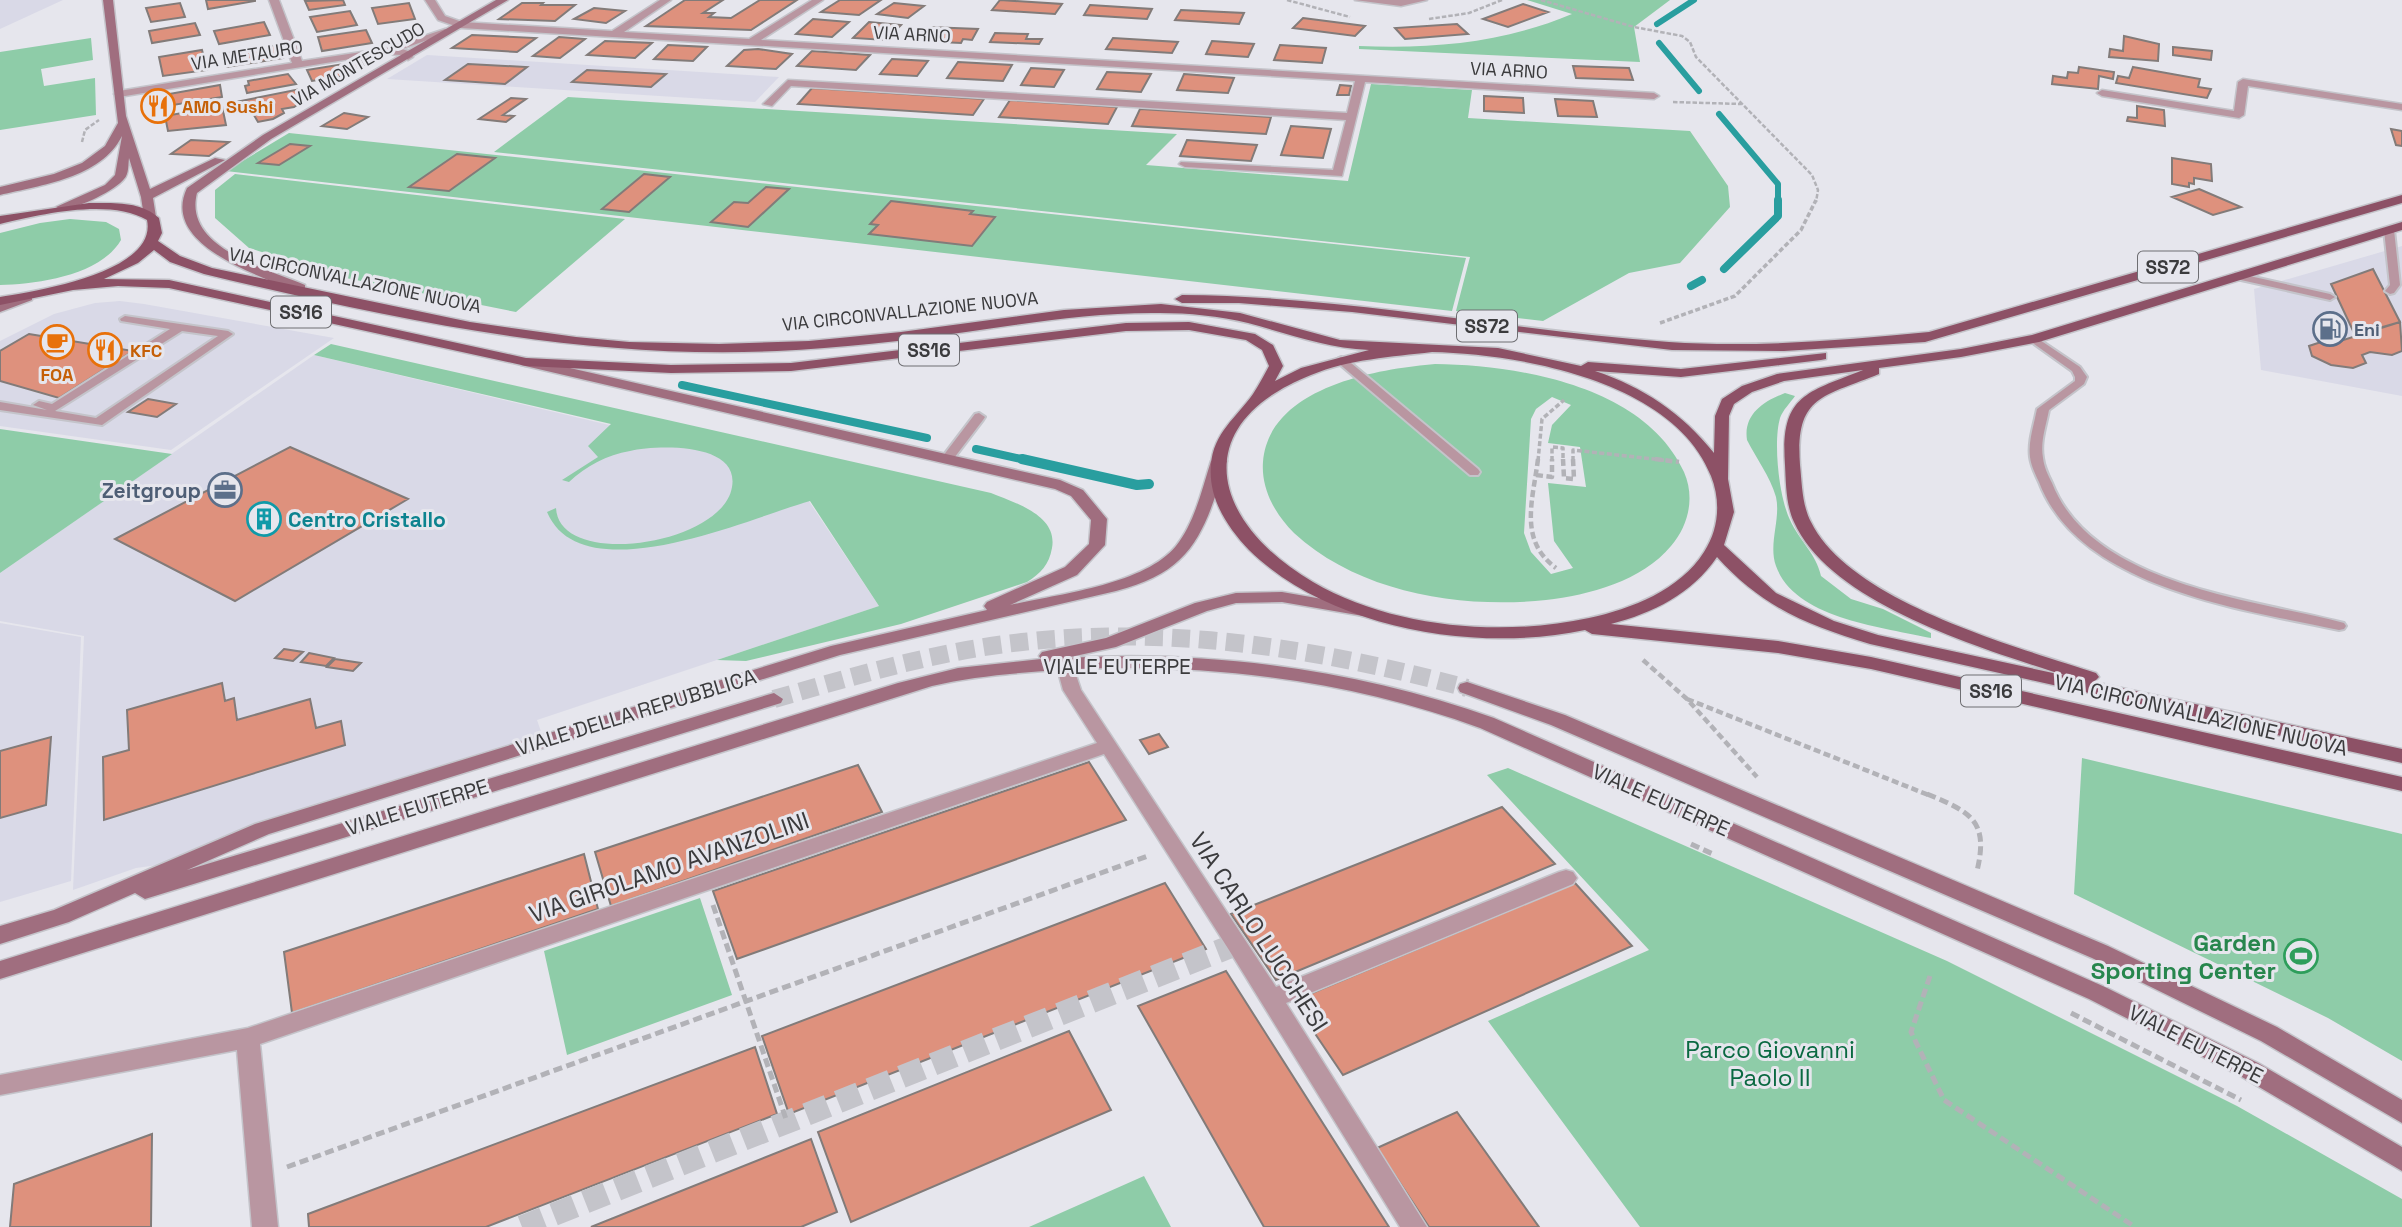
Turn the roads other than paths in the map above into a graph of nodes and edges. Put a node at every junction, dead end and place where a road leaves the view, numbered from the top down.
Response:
1 (108, 0) edge
2 (274, 0) edge
3 (430, 0) edge
4 (503, 0) edge
5 (666, 0) edge
6 (818, 0) edge
7 (1360, 0) edge
8 (1422, 0) edge
9 (461, 25) junction
10 (614, 34) junction
11 (753, 41) junction
12 (381, 51) junction
13 (408, 57) junction
14 (299, 65) junction
15 (1361, 78) junction
16 (2102, 93) dead end
17 (119, 94) junction
18 (1654, 96) road end
19 (768, 104) dead end
20 (2402, 107) edge
21 (1352, 117) junction
22 (123, 124) junction
23 (267, 137) junction
24 (126, 138) junction
25 (1185, 164) dead end
26 (0, 191) edge
27 (147, 197) junction
28 (2402, 199) edge
29 (62, 207) junction
30 (150, 217) junction
31 (0, 218) edge
32 (2395, 228) edge
33 (152, 243) junction
34 (2236, 276) junction
35 (74, 286) junction
36 (300, 289) junction
37 (2390, 291) dead end
38 (27, 297) junction
39 (2330, 297) dead end
40 (0, 301) edge
41 (0, 308) edge
42 (1040, 317) junction
43 (125, 319) dead end
44 (180, 327) junction
45 (1935, 336) junction
46 (2034, 339) junction
47 (1430, 348) junction
48 (1341, 360) junction
49 (1545, 360) junction
50 (1898, 361) junction
51 (526, 362) junction
52 (0, 400) edge
53 (1256, 401) junction
54 (0, 406) edge
55 (979, 417) dead end
56 (1220, 456) junction
57 (947, 459) junction
58 (1474, 472) dead end
59 (1721, 477) junction
60 (1717, 547) junction
61 (1382, 615) junction
62 (958, 621) junction
63 (1575, 626) junction
64 (2339, 626) dead end
65 (1065, 664) junction
66 (969, 672) junction
67 (1467, 688) tunnel mouth
68 (774, 699) tunnel mouth
69 (2190, 709) junction
70 (1108, 746) junction
71 (2402, 756) edge
72 (2402, 784) edge
73 (1566, 877) dead end
74 (61, 916) junction
75 (0, 935) edge
76 (0, 970) edge
77 (1271, 999) junction
78 (248, 1038) junction
79 (0, 1085) edge
80 (2402, 1111) edge
81 (2402, 1160) edge
82 (265, 1227) edge
83 (1414, 1227) edge

1 - 17 main road
2 - 14 street
3 - 9 street
4 - 9 main road, VIA MONTESCUDO
5 - 10 street
6 - 11 street
7 - 8 street
9 - 10 street, VIA ARNO
9 - 12 street, VIA METAURO
9 - 13 main road, VIA MONTESCUDO
10 - 11 street, VIA ARNO
11 - 15 street, VIA ARNO
12 - 13 street, VIA METAURO
12 - 14 street, VIA METAURO
13 - 23 main road, VIA MONTESCUDO
14 - 17 street, VIA METAURO
15 - 18 street, VIA ARNO
15 - 21 street
16 - 20 street
17 - 22 main road
19 - 21 street
21 - 25 street
22 - 24 main road
22 - 26 main road
23 - 27 main road, VIA MONTESCUDO
23 - 36 main road, VIA MONTESCUDO
24 - 27 main road
24 - 29 main road
27 - 30 main road
28 - 45 main road, SS72
29 - 30 main road
29 - 31 main road
30 - 33 main road
32 - 34 main road, SS72
32 - 37 lane
33 - 35 main road, VIA CIRCONVALLAZIONE NUOVA / SS16
33 - 36 main road, VIA CIRCONVALLAZIONE NUOVA / SS16
34 - 39 lane
34 - 46 main road, SS72
35 - 38 main road, VIA CIRCONVALLAZIONE NUOVA / SS16
35 - 51 main road, VIA CIRCONVALLAZIONE NUOVA / SS16
36 - 42 main road, VIA CIRCONVALLAZIONE NUOVA / SS16
38 - 40 main road, VIA CIRCONVALLAZIONE NUOVA / SS16
38 - 41 main road
42 - 45 main road, SS72
42 - 47 main road, VIA CIRCONVALLAZIONE NUOVA / SS16
43 - 44 lane
44 - 52 lane
44 - 54 lane
45 - 49 main road, SS72
46 - 50 main road, SS72
46 - 64 lane
47 - 48 main road, VIA CIRCONVALLAZIONE NUOVA / SS16
47 - 49 main road, VIA CIRCONVALLAZIONE NUOVA / SS16
48 - 53 main road, VIA CIRCONVALLAZIONE NUOVA / SS16
48 - 58 lane
49 - 59 main road, VIA CIRCONVALLAZIONE NUOVA / SS16
50 - 59 main road, SS72
50 - 69 main road, SS72
51 - 53 main road, VIA CIRCONVALLAZIONE NUOVA / SS16
51 - 57 main road, VIA CIRCONVALLAZIONE NUOVA
53 - 56 main road, VIA CIRCONVALLAZIONE NUOVA / SS16
55 - 57 lane
56 - 61 main road, VIA CIRCONVALLAZIONE NUOVA / SS16
56 - 62 main road, VIALE DELLA REPUBBLICA
57 - 62 main road, VIA CIRCONVALLAZIONE NUOVA
59 - 60 main road, VIA CIRCONVALLAZIONE NUOVA / SS16
60 - 63 main road, VIA CIRCONVALLAZIONE NUOVA / SS16
60 - 69 main road, VIA CIRCONVALLAZIONE NUOVA / SS16
61 - 63 main road, VIA CIRCONVALLAZIONE NUOVA / SS16
61 - 66 main road
62 - 74 main road, VIALE DELLA REPUBBLICA
63 - 72 main road, VIA CIRCONVALLAZIONE NUOVA / SS16
65 - 66 main road, VIALE EUTERPE
65 - 70 street, VIA CARLO LUCCHESI
65 - 81 main road, VIALE EUTERPE
66 - 76 main road, VIALE EUTERPE
67 - 80 main road, VIALE EUTERPE
68 - 74 main road, VIALE EUTERPE
69 - 71 main road, VIA CIRCONVALLAZIONE NUOVA / SS16
70 - 77 street, VIA CARLO LUCCHESI
70 - 78 street, VIA GIROLAMO AVANZOLINI
73 - 77 street
74 - 75 main road, VIALE DELLA REPUBBLICA
77 - 83 street, VIA CARLO LUCCHESI
78 - 79 street, VIA GIROLAMO AVANZOLINI
78 - 82 street

